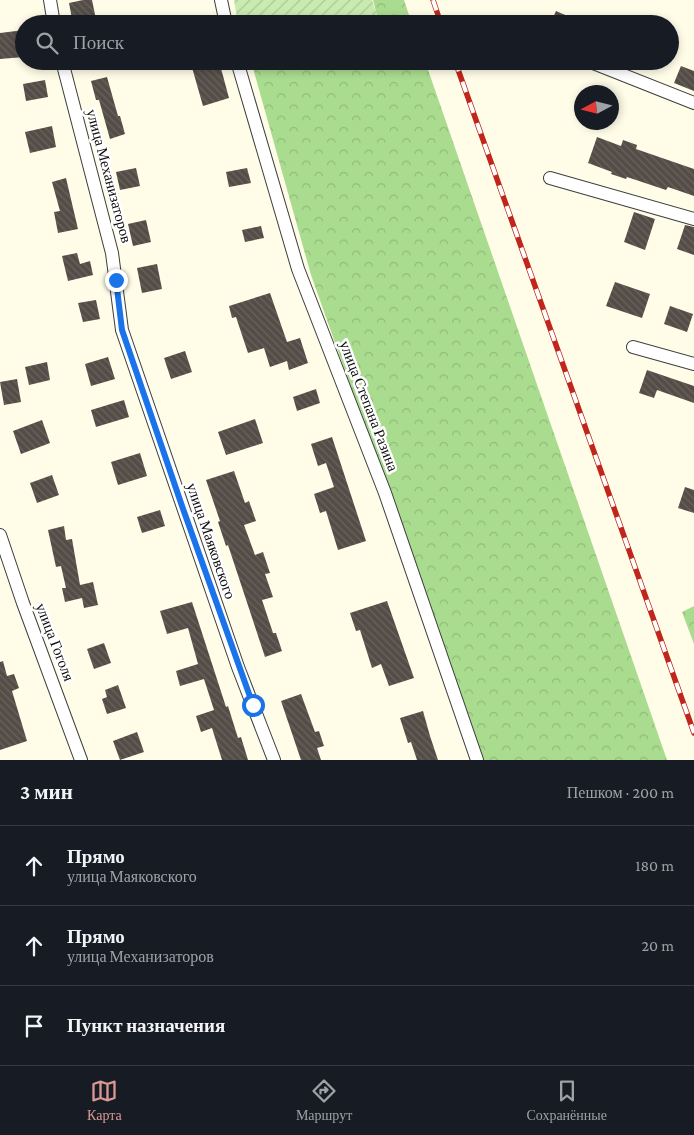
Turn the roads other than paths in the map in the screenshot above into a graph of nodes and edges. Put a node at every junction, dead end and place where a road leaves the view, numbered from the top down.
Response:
1 (50, 0) edge
2 (221, 0) edge
3 (52, 15) edge
4 (224, 15) edge
5 (64, 70) edge
6 (240, 70) edge
7 (611, 70) edge
8 (694, 103) edge
9 (550, 178) dead end
10 (694, 218) edge
11 (122, 330) joint
12 (633, 347) dead end
13 (694, 364) edge
14 (0, 535) edge
15 (81, 760) edge
16 (274, 760) edge
17 (477, 760) edge

1 - 3 street
2 - 4 street
5 - 11 street, улица Механизаторов
6 - 17 street, улица Степана Разина
7 - 8 street
9 - 10 street
11 - 16 street, улица Маяковского
12 - 13 street
14 - 15 street, улица Гоголя

